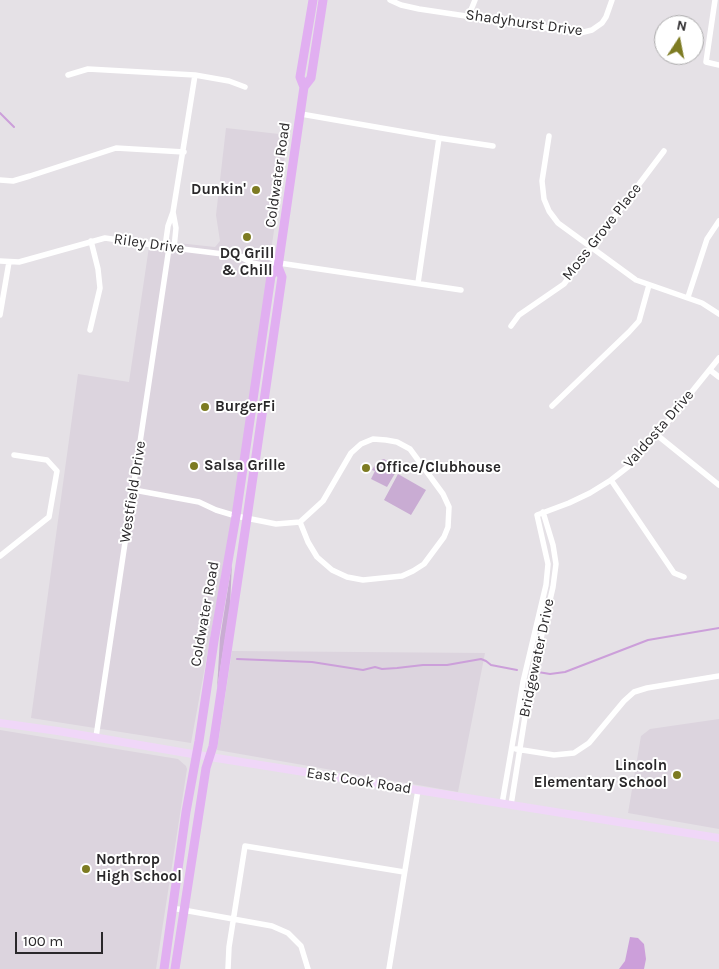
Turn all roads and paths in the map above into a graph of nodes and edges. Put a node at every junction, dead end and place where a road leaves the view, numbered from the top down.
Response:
1 (313, 0) edge
2 (323, 0) edge
3 (390, 0) edge
4 (475, 0) edge
5 (612, 0) edge
6 (716, 0) edge
7 (469, 15) junction
8 (719, 65) edge
9 (68, 75) dead end
10 (195, 75) junction
11 (245, 87) dead end
12 (304, 87) junction
13 (301, 114) junction
14 (549, 136) dead end
15 (439, 138) junction
16 (493, 146) dead end
17 (664, 151) dead end
18 (184, 152) junction
19 (0, 180) edge
20 (719, 221) edge
21 (91, 241) junction
22 (169, 248) junction
23 (591, 248) junction
24 (241, 257) junction
25 (0, 261) edge
26 (9, 262) junction
27 (279, 265) junction
28 (418, 283) junction
29 (649, 285) junction
30 (461, 290) dead end
31 (688, 297) junction
32 (719, 314) edge
33 (0, 315) edge
34 (511, 326) dead end
35 (90, 330) dead end
36 (719, 358) edge
37 (710, 370) junction
38 (719, 377) edge
39 (552, 406) dead end
40 (657, 435) junction
41 (14, 455) dead end
42 (611, 480) junction
43 (719, 485) edge
44 (134, 490) junction
45 (540, 513) junction
46 (236, 516) junction
47 (247, 518) junction
48 (300, 522) junction
49 (0, 556) edge
50 (684, 577) dead end
51 (719, 676) edge
52 (0, 723) edge
53 (96, 737) junction
54 (511, 748) junction
55 (518, 749) junction
56 (197, 754) junction
57 (210, 757) junction
58 (418, 790) junction
59 (506, 804) junction
60 (719, 838) edge
61 (404, 872) junction
62 (172, 908) junction
63 (185, 911) junction
64 (233, 919) junction
65 (164, 969) edge
66 (176, 969) edge
67 (228, 969) edge
68 (308, 969) edge
69 (389, 969) edge

1 - 12 main road, Coldwater Road
2 - 12 main road, Coldwater Road
3 - 7 street, Shadyhurst Drive
4 - 7 street
5 - 7 street, Shadyhurst Drive
6 - 8 street
9 - 10 street
10 - 11 street
10 - 18 street, Westfield Drive
12 - 13 main road, Coldwater Road
13 - 15 street
13 - 27 main road, Coldwater Road
14 - 23 street
15 - 16 street
15 - 28 street
17 - 23 street, Moss Grove Place
18 - 19 street
18 - 22 street, Westfield Drive
20 - 31 street
21 - 22 street, Riley Drive
21 - 26 street, Riley Drive
21 - 35 street
22 - 24 street, Riley Drive
22 - 44 street, Westfield Drive
23 - 29 street
23 - 34 street, Moss Grove Place
24 - 27 street, Riley Drive
24 - 27 street, Riley Drive
25 - 26 street, Riley Drive
26 - 33 street
27 - 28 street, Riley Drive
27 - 46 main road, Coldwater Road
27 - 47 main road, Coldwater Road
28 - 30 street, Riley Drive
29 - 31 street
29 - 39 street
31 - 32 street
36 - 37 street, Valdosta Drive
37 - 38 street
37 - 40 street, Valdosta Drive
40 - 42 street, Valdosta Drive
40 - 43 street
41 - 49 street
42 - 45 street, Valdosta Drive
42 - 50 street
44 - 46 street
44 - 53 street, Westfield Drive
45 - 54 street, Bridgewater Drive
45 - 55 street, Bridgewater Drive
46 - 47 street
46 - 56 main road, Coldwater Road
47 - 48 street
47 - 57 main road, Coldwater Road
48 - 48 street
51 - 55 street
52 - 53 main road, East Cook Road
53 - 56 main road, East Cook Road
54 - 55 street
54 - 59 street, Bridgewater Drive
55 - 59 street, Bridgewater Drive
56 - 57 main road, East Cook Road
56 - 62 main road, Coldwater Road
57 - 58 main road, East Cook Road
57 - 63 main road, Coldwater Road
58 - 59 main road, East Cook Road
58 - 61 street
59 - 60 main road, East Cook Road
61 - 64 street
61 - 69 street
62 - 63 street
62 - 65 main road, Coldwater Road
63 - 64 street
63 - 66 main road, Coldwater Road
64 - 67 street
64 - 68 street

